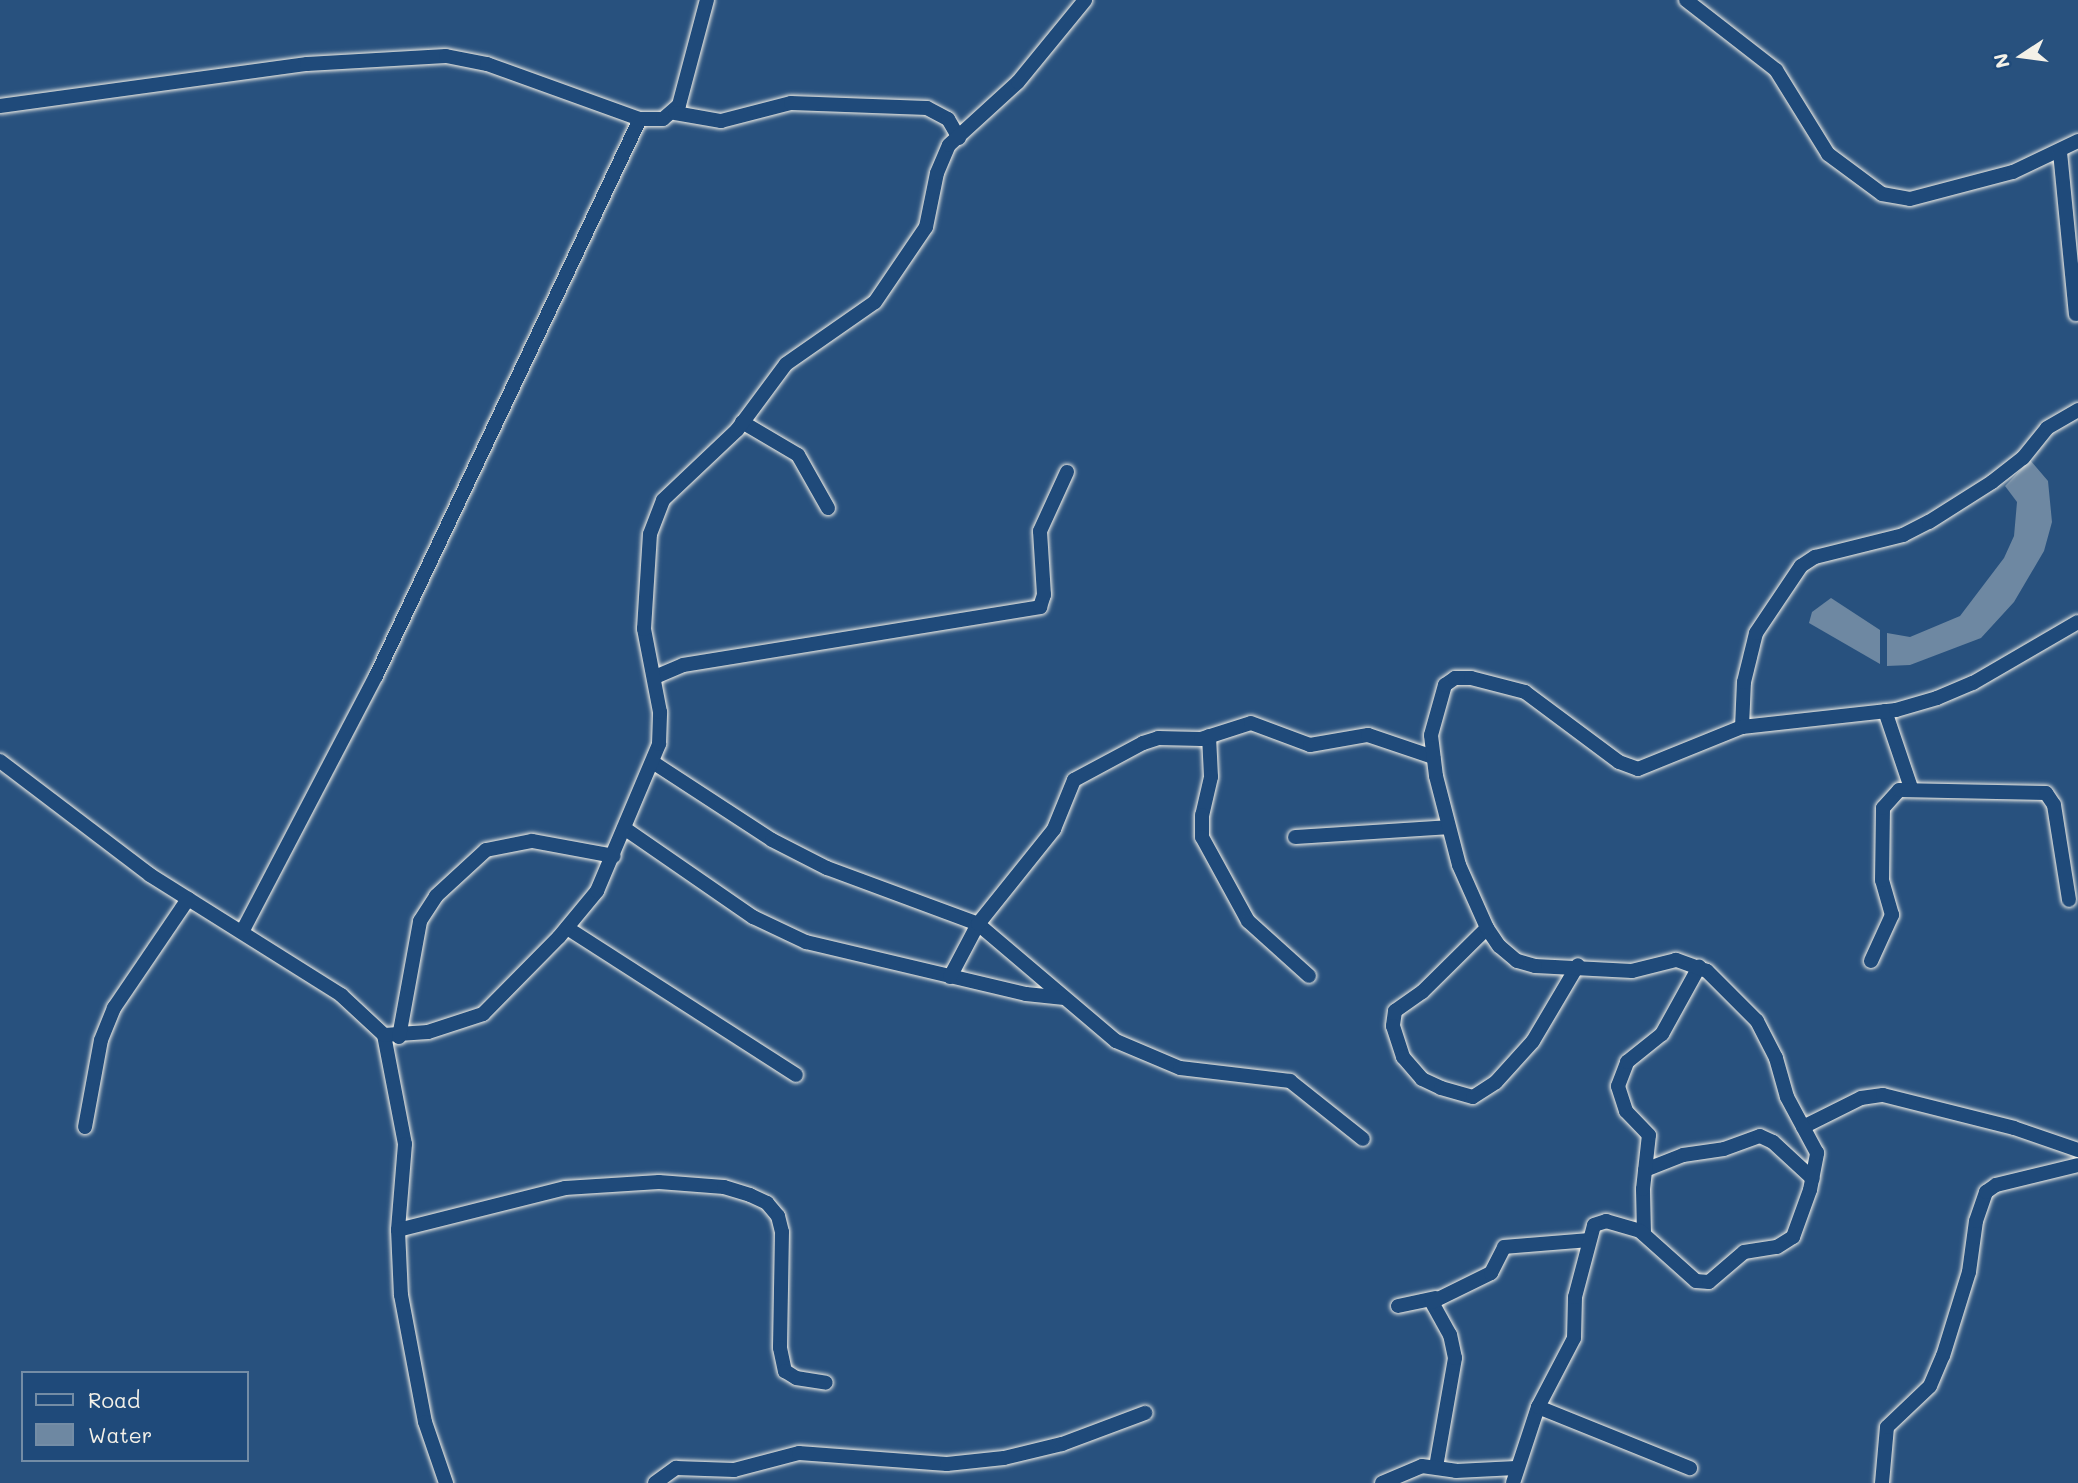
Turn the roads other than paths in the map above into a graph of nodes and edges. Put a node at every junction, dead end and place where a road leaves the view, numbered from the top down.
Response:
1 (707, 0) edge
2 (1085, 0) edge
3 (1686, 0) edge
4 (0, 106) edge
5 (675, 113) junction
6 (640, 119) junction
7 (959, 138) junction
8 (2078, 141) edge
9 (2060, 152) junction
10 (2076, 314) dead end
11 (2078, 410) edge
12 (742, 422) junction
13 (1068, 472) dead end
14 (828, 509) dead end
15 (2078, 622) edge
16 (655, 677) junction
17 (1885, 710) junction
18 (1742, 727) junction
19 (1209, 736) junction
20 (1433, 757) junction
21 (0, 761) edge
22 (654, 763) junction
23 (1911, 788) junction
24 (1448, 827) junction
25 (624, 828) junction
26 (1295, 837) dead end
27 (614, 856) junction
28 (188, 899) junction
29 (2069, 900) dead end
30 (978, 925) junction
31 (568, 928) junction
32 (1487, 928) junction
33 (242, 933) junction
34 (1871, 961) dead end
35 (1578, 965) junction
36 (1699, 967) junction
37 (1309, 976) dead end
38 (950, 977) junction
39 (1062, 998) junction
40 (384, 1035) junction
41 (399, 1037) junction
42 (796, 1075) dead end
43 (85, 1127) dead end
44 (1803, 1127) junction
45 (1363, 1139) dead end
46 (2078, 1150) edge
47 (2078, 1165) edge
48 (1645, 1170) junction
49 (1813, 1179) junction
50 (398, 1230) junction
51 (1644, 1234) junction
52 (1589, 1240) junction
53 (1435, 1298) junction
54 (1398, 1306) dead end
55 (826, 1382) dead end
56 (1538, 1407) junction
57 (1145, 1413) dead end
58 (1436, 1467) junction
59 (1516, 1468) junction
60 (1690, 1468) dead end
61 (446, 1483) edge
62 (655, 1483) edge
63 (1382, 1483) edge
64 (1513, 1483) edge
65 (1882, 1483) edge

1 - 5 street
2 - 7 street
3 - 9 street
4 - 6 street
5 - 6 street
5 - 7 street
6 - 33 street
7 - 12 street
8 - 9 street
9 - 10 street
11 - 18 street
12 - 14 street
12 - 16 street
13 - 16 street
15 - 17 street
16 - 22 street
17 - 18 street
17 - 23 street
18 - 20 street
19 - 20 street
19 - 30 street
19 - 37 street
20 - 24 street
21 - 28 street
22 - 25 street
22 - 30 street
23 - 29 street
23 - 34 street
24 - 26 street
24 - 32 street
25 - 27 street
25 - 38 street
27 - 31 street
27 - 41 street
28 - 33 street
28 - 43 street
30 - 38 street
30 - 39 street
31 - 41 street
31 - 42 street
32 - 35 street
32 - 35 street
33 - 40 street
35 - 36 street
36 - 44 street
36 - 48 street
38 - 39 street
39 - 45 street
40 - 41 street
40 - 50 street
44 - 46 street
44 - 49 street
47 - 65 street
48 - 49 street
48 - 51 street
49 - 51 street
50 - 55 street
50 - 61 street
51 - 52 street
52 - 53 street
52 - 56 street
53 - 54 street
53 - 58 street
56 - 59 street
56 - 60 street
57 - 62 street
58 - 59 street
58 - 63 street
59 - 64 street

